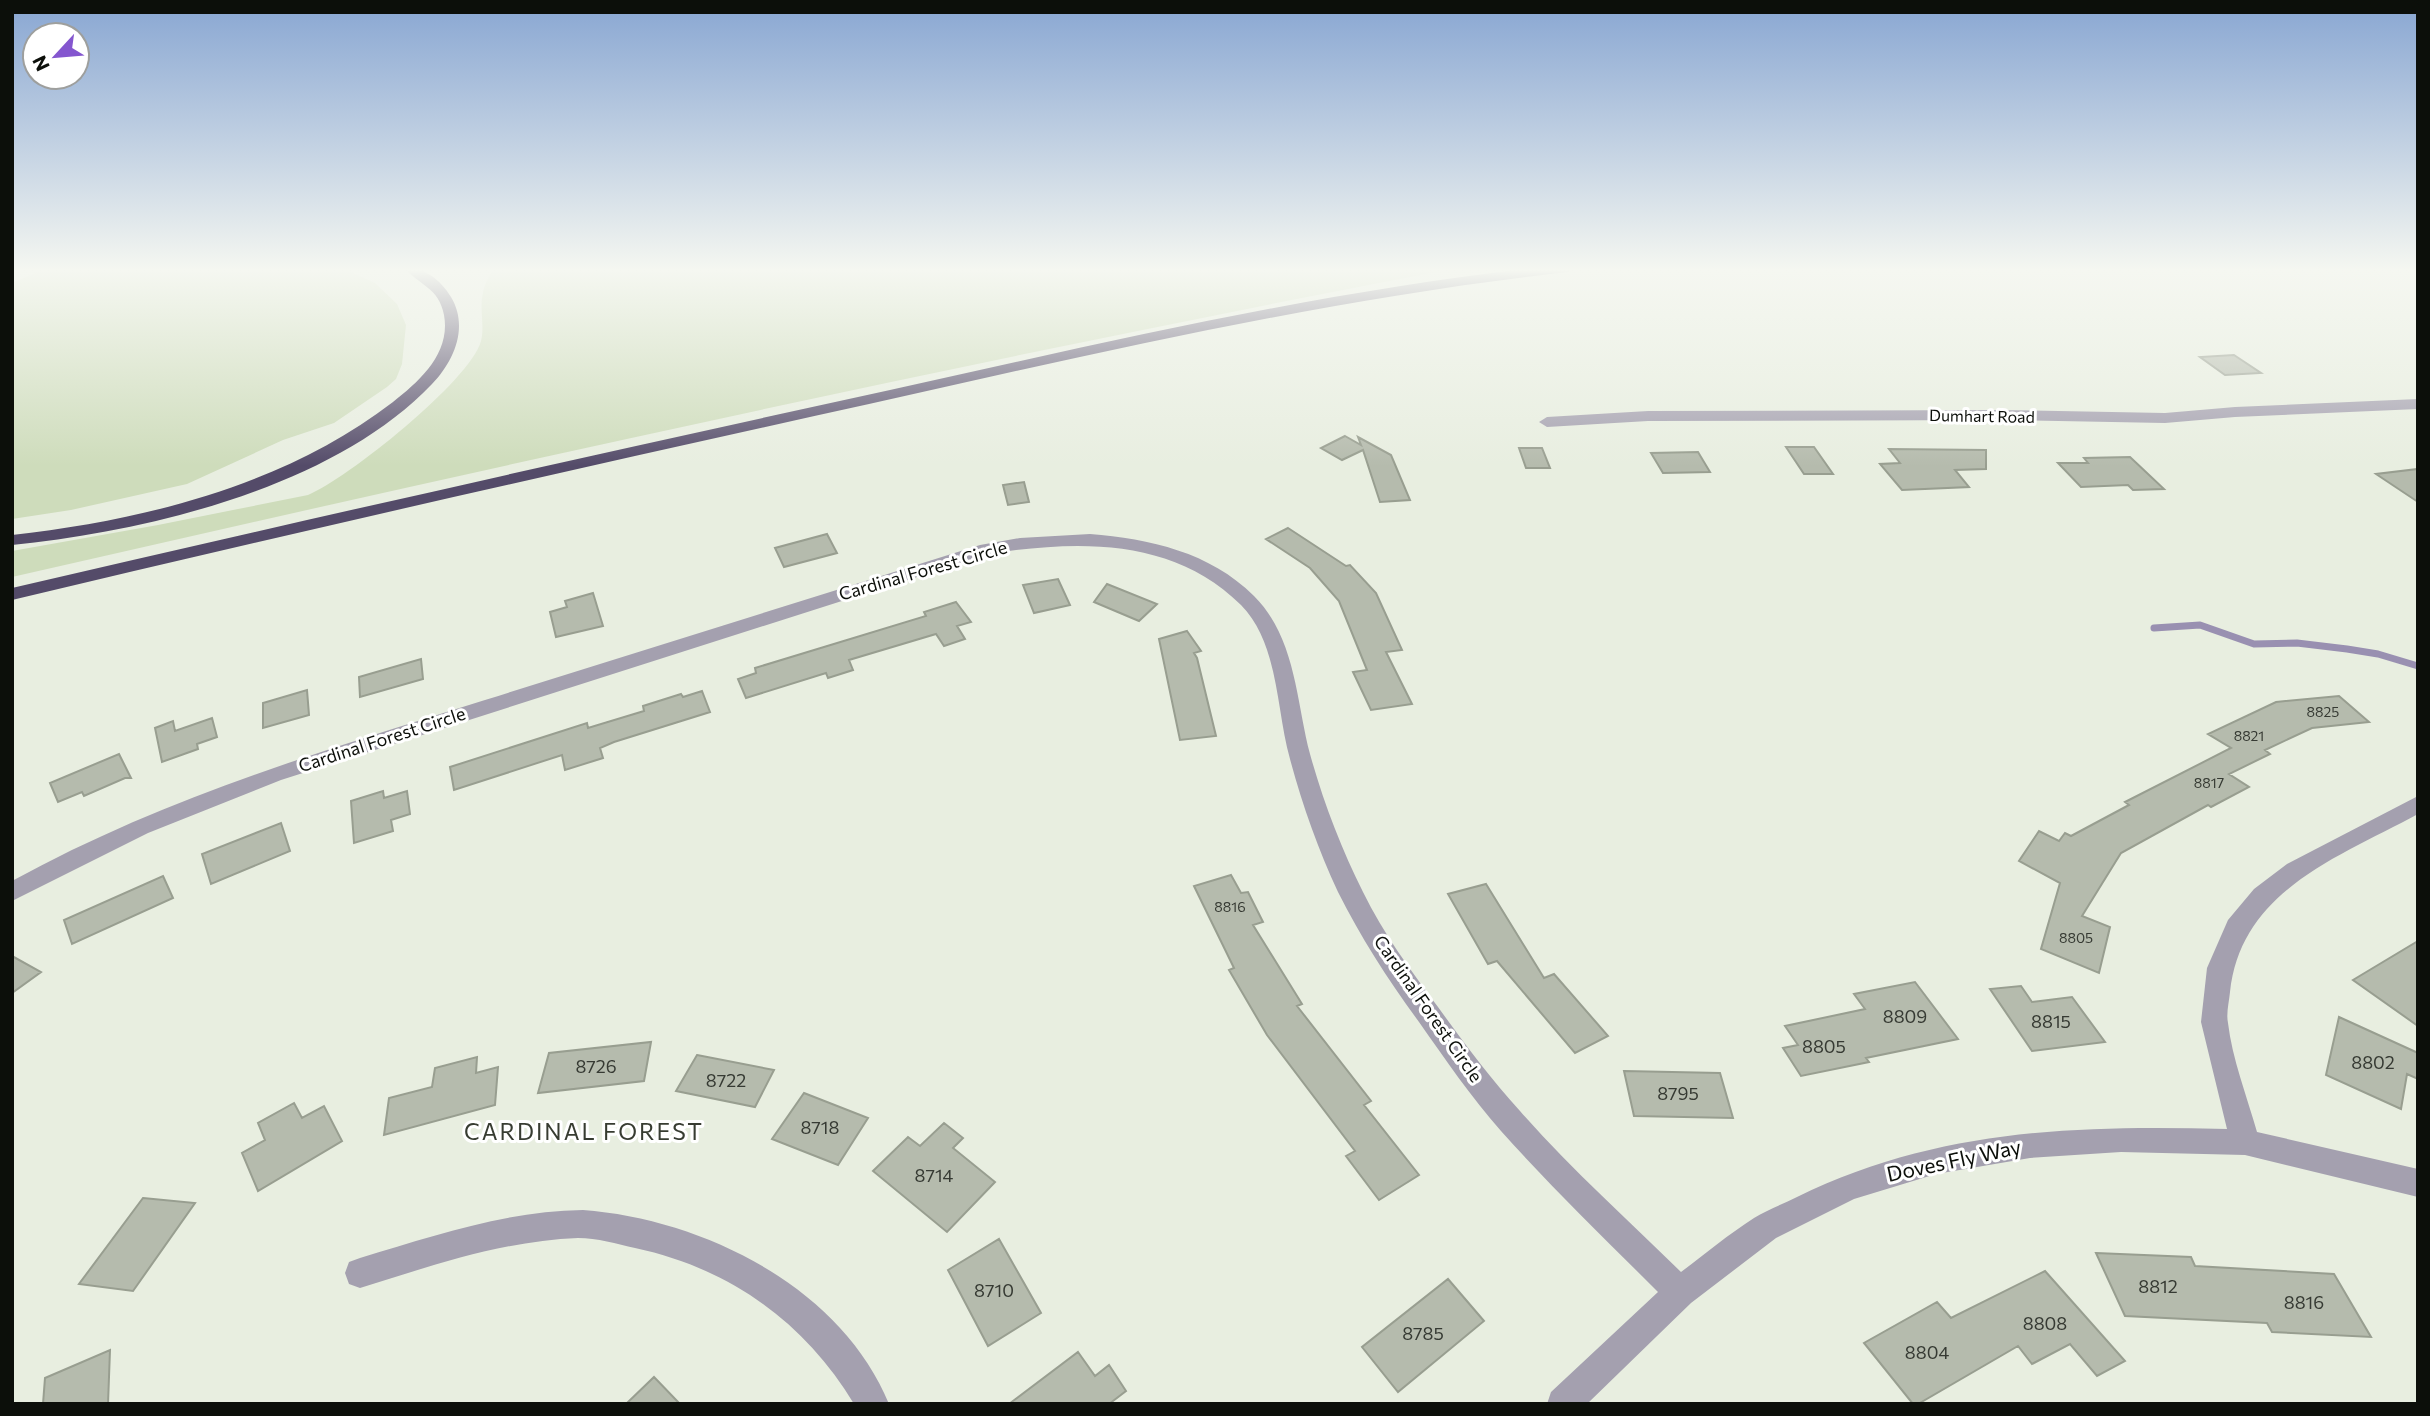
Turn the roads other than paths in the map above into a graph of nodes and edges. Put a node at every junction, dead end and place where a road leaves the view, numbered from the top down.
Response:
1 (452, 334) edge
2 (1176, 334) edge
3 (2418, 404) edge
4 (1547, 422) dead end
5 (12, 540) edge
6 (12, 594) edge
7 (2418, 804) edge
8 (12, 892) edge
9 (2245, 1142) junction
10 (2418, 1183) edge
11 (359, 1273) dead end
12 (1679, 1292) junction
13 (873, 1404) edge
14 (1563, 1404) edge

1 - 5 highway
2 - 6 highway
3 - 4 street, Dumhart Road
7 - 9 street
8 - 12 street, Cardinal Forest Circle
9 - 10 street, Doves Fly Way
9 - 12 street, Doves Fly Way
11 - 13 street
12 - 14 street, Doves Fly Way

